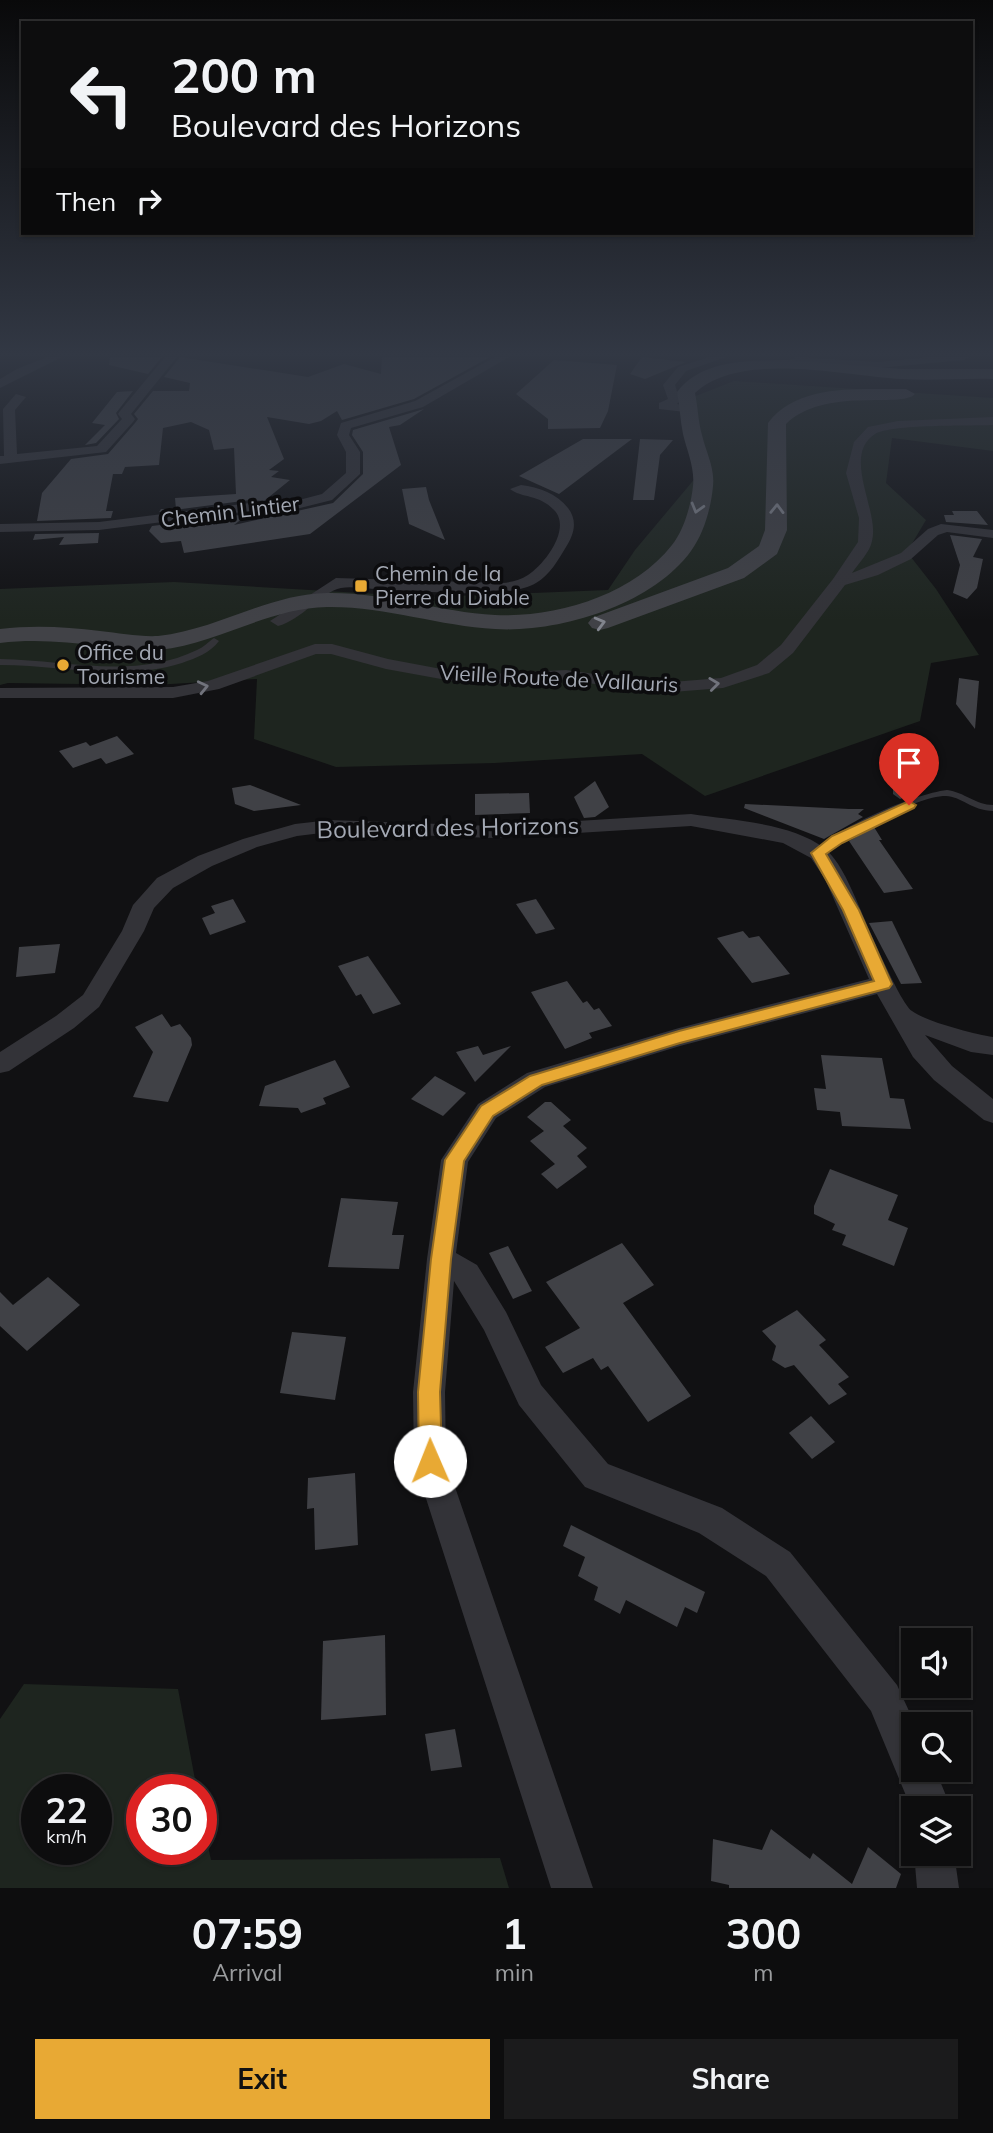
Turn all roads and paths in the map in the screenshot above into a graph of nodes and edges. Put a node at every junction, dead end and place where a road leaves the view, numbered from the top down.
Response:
1 (105, 445) edge
2 (349, 445) edge
3 (696, 445) edge
4 (777, 445) edge
5 (859, 445) edge
6 (6, 459) edge
7 (517, 489) dead end
8 (0, 528) edge
9 (993, 534) edge
10 (839, 582) junction
11 (307, 602) junction
12 (278, 621) junction
13 (0, 636) edge
14 (214, 641) junction
15 (0, 644) edge
16 (0, 662) edge
17 (0, 693) edge
18 (993, 808) edge
19 (818, 853) junction
20 (883, 984) junction
21 (902, 1017) junction
22 (993, 1046) edge
23 (0, 1064) edge
24 (993, 1113) edge
25 (441, 1259) junction
26 (901, 1738) edge
27 (935, 1866) edge
28 (572, 1888) edge
29 (938, 1888) edge

1 - 6 street
2 - 8 street, Chemin Lintier
3 -> 11 main road
12 -> 4 main road
5 - 10 street, Vieille Route de Vallauris
7 - 11 street
9 - 10 street
17 -> 10 street, Vieille Route de Vallauris
11 - 12 street
11 - 13 main road
12 - 14 main road
14 - 15 main road
14 - 16 lane
18 - 19 lane
19 - 20 street
19 - 23 street, Boulevard des Horizons
20 - 21 street
20 - 25 street
21 - 22 street
21 - 24 street
25 - 26 street
25 - 28 street
27 - 29 street

